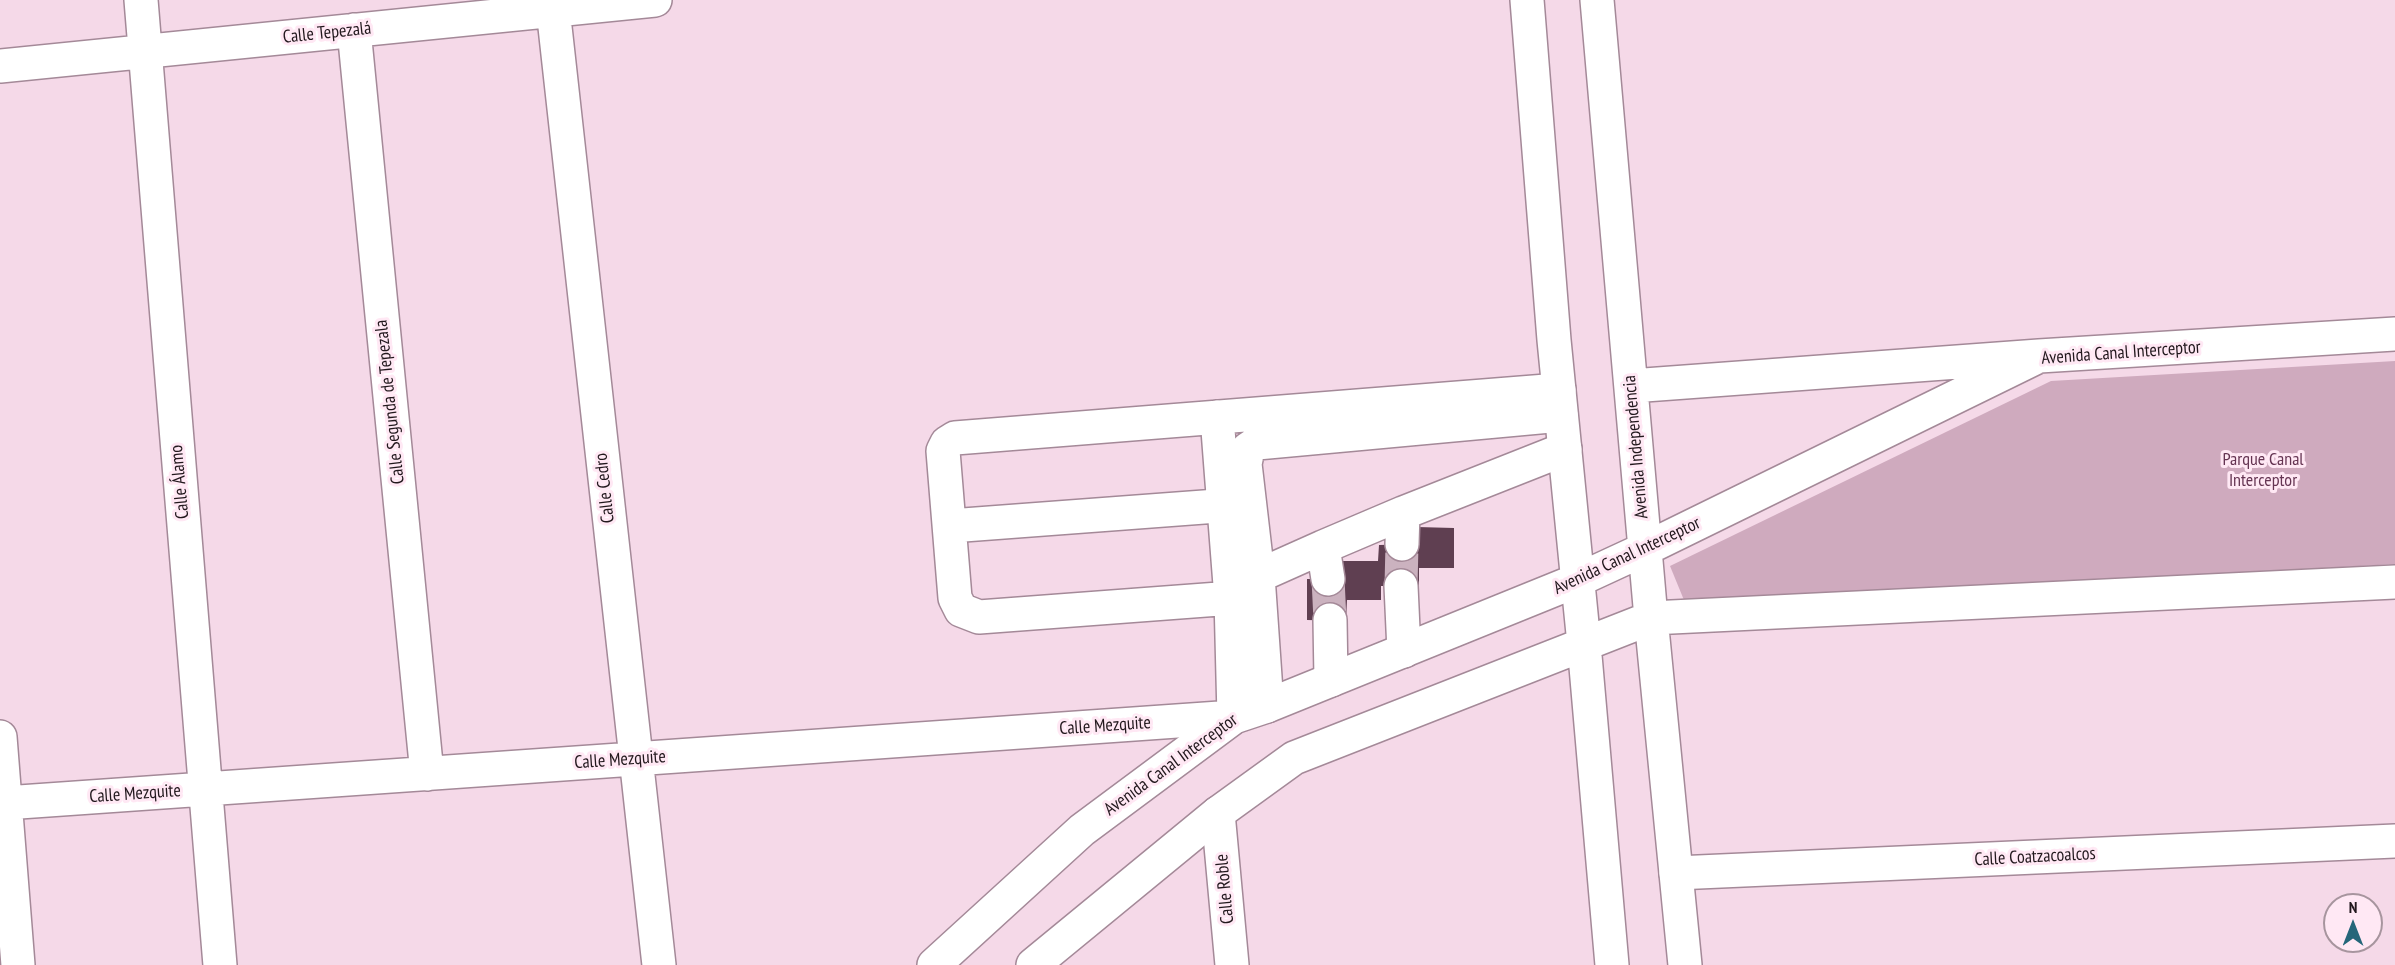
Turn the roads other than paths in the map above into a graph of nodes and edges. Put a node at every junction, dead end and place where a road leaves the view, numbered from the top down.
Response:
1 (141, 0) edge
2 (655, 0) edge
3 (1527, 0) edge
4 (1597, 0) edge
5 (552, 5) edge
6 (354, 30) junction
7 (145, 51) junction
8 (0, 66) edge
9 (2395, 334) edge
10 (2039, 356) junction
11 (1631, 386) junction
12 (1560, 403) junction
13 (1217, 417) junction
14 (1565, 448) junction
15 (1237, 504) junction
16 (950, 526) junction
17 (1323, 547) junction
18 (1645, 549) junction
19 (1328, 579) tunnel mouth
20 (1578, 580) junction
21 (2395, 582) edge
22 (1401, 586) tunnel mouth
23 (1249, 590) junction
24 (1651, 618) junction
25 (1330, 620) tunnel mouth
26 (1584, 644) junction
27 (1404, 651) junction
28 (1331, 680) junction
29 (1267, 706) junction
30 (1234, 717) junction
31 (0, 737) edge
32 (636, 759) junction
33 (427, 774) junction
34 (206, 789) junction
35 (5, 803) junction
36 (1218, 813) junction
37 (2395, 842) edge
38 (1676, 873) junction
39 (18, 965) edge
40 (220, 965) edge
41 (658, 965) edge
42 (934, 965) edge
43 (1033, 965) edge
44 (1232, 965) edge
45 (1612, 965) edge
46 (1685, 965) edge

1 - 7 street, Calle Álamo
2 - 5 street, Calle Tepezalá
3 - 12 street
4 - 11 street, Avenida Independencia
5 - 6 street, Calle Tepezalá
5 - 32 street, Calle Cedro
6 - 7 street, Calle Tepezalá
6 - 33 street, Calle Segunda de Tepezala
7 - 8 street, Calle Tepezalá
7 - 34 street, Calle Álamo
9 - 10 street, Avenida Canal Interceptor
10 - 11 street
10 - 18 street, Avenida Canal Interceptor
11 - 18 street, Avenida Independencia
12 - 13 street
12 - 14 street
12 - 15 street
13 - 15 street
13 - 16 street
14 - 17 street
14 - 20 street
15 - 16 street
15 - 23 street
16 - 23 street
17 - 19 street
17 - 23 street
18 - 20 street, Avenida Canal Interceptor
18 - 24 street, Avenida Independencia
20 - 26 street
20 - 27 street, Avenida Canal Interceptor
21 - 24 street
22 - 27 street
23 - 29 street
23 - 30 street
24 - 26 street
24 - 38 street, Avenida Independencia
25 - 28 street
26 - 36 street
26 - 45 street
27 - 28 street, Avenida Canal Interceptor
28 - 29 street, Avenida Canal Interceptor
29 - 30 street, Avenida Canal Interceptor
30 - 32 street, Calle Mezquite
30 - 42 street, Avenida Canal Interceptor
31 - 35 street
32 - 33 street, Calle Mezquite
32 - 41 street, Calle Cedro
33 - 34 street, Calle Mezquite
34 - 35 street, Calle Mezquite
34 - 40 street, Calle Álamo
35 - 39 street
36 - 43 street
36 - 44 street, Calle Roble
37 - 38 street, Calle Coatzacoalcos
38 - 46 street, Avenida Independencia

